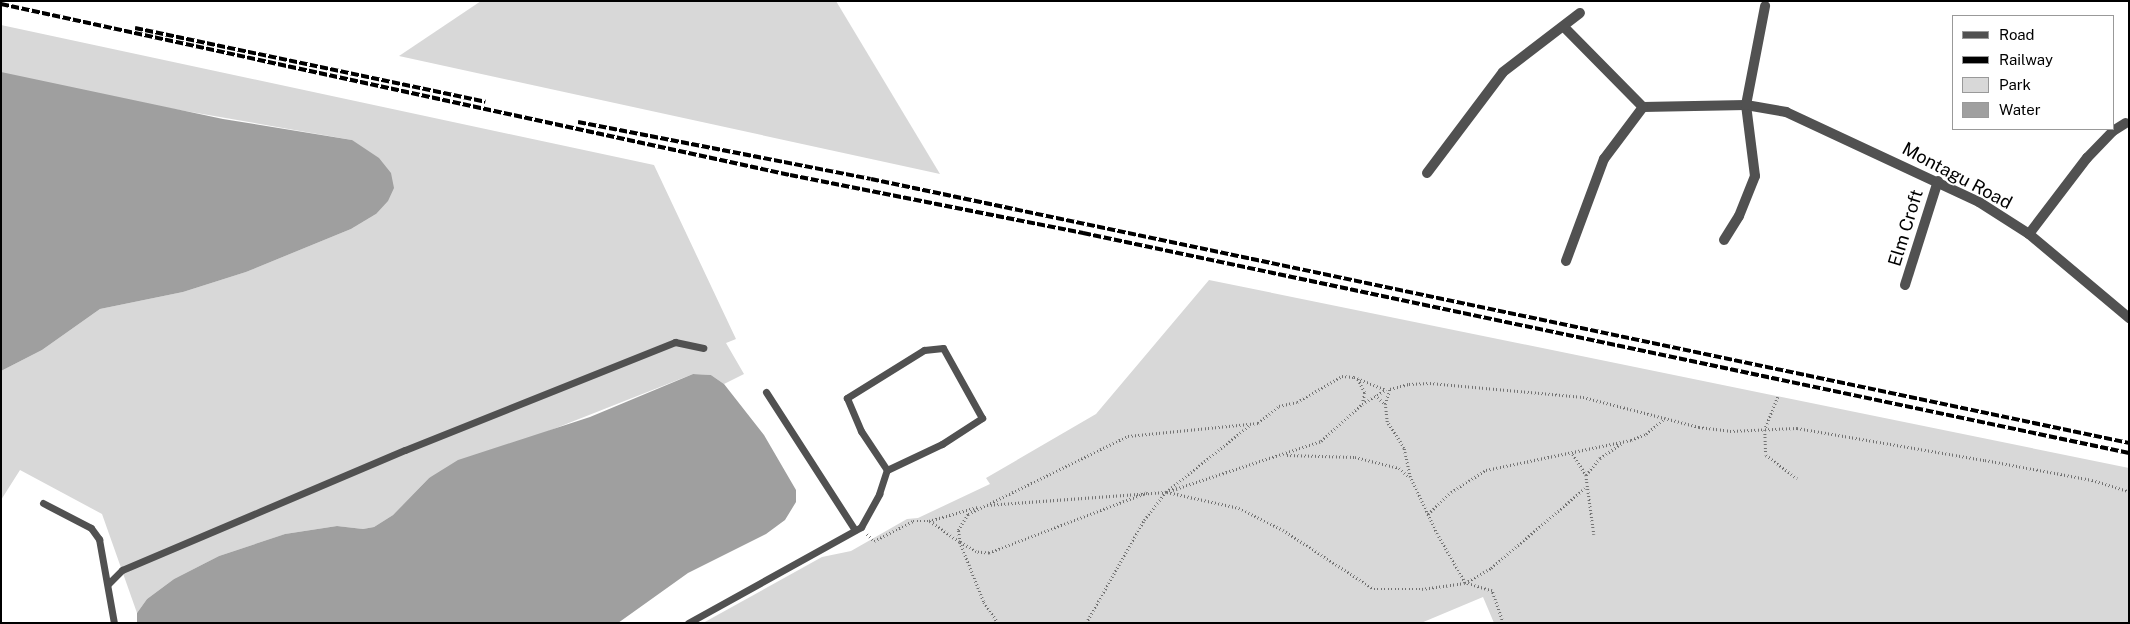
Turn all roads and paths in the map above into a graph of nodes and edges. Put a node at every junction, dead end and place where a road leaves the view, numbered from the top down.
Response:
1 (1765, 6) dead end
2 (1580, 13) dead end
3 (1564, 27) junction
4 (1746, 105) junction
5 (1643, 107) junction
6 (2126, 123) dead end
7 (2115, 130) edge
8 (2115, 130) edge
9 (1427, 173) dead end
10 (1938, 181) junction
11 (2029, 234) junction
12 (1724, 240) dead end
13 (1566, 261) dead end
14 (1905, 285) dead end
15 (2129, 318) edge
16 (703, 348) dead end
17 (1357, 378) junction
18 (1389, 390) junction
19 (766, 392) dead end
20 (1374, 395) junction
21 (1778, 398) dead end
22 (1362, 404) junction
23 (1385, 404) junction
24 (1666, 418) junction
25 (1250, 425) junction
26 (1765, 430) junction
27 (1624, 442) junction
28 (1573, 454) junction
29 (1285, 455) junction
30 (887, 470) junction
31 (1586, 475) junction
32 (1410, 478) junction
33 (1797, 478) dead end
34 (1585, 488) junction
35 (2129, 491) edge
36 (1166, 492) junction
37 (1147, 493) junction
38 (43, 503) dead end
39 (982, 505) junction
40 (1428, 514) junction
41 (929, 521) junction
42 (858, 529) junction
43 (1594, 534) dead end
44 (960, 542) junction
45 (1465, 583) junction
46 (108, 584) junction
47 (114, 623) edge
48 (688, 623) edge
49 (998, 623) edge
50 (1086, 623) edge
51 (1503, 623) edge

1 - 4 street
2 - 3 street
3 - 5 street
3 - 9 street
4 - 5 street, Montagu Road
4 - 10 street, Montagu Road
4 - 12 street
5 - 13 street
6 - 8 street
7 - 11 street
10 - 11 street, Montagu Road
10 - 14 street, Elm Croft
11 - 15 street, Montagu Road
16 - 46 lane
17 - 18 path
17 - 22 path
17 - 25 path
18 - 20 path
18 - 23 path
18 - 24 path
19 - 42 lane
20 - 22 path
20 - 23 path
21 - 26 path
22 - 29 path
23 - 32 path
24 - 26 path
24 - 27 path
25 - 36 path
25 - 39 path
26 - 33 path
26 - 35 path
27 - 28 path
27 - 31 path
28 - 31 path
28 - 40 path
29 - 32 path
29 - 36 path
30 - 30 lane
30 - 42 lane
31 - 34 path
32 - 40 path
34 - 43 path
34 - 45 path
36 - 37 path
36 - 45 path
36 - 50 path
37 - 39 path
37 - 44 path
38 - 46 lane
39 - 41 path
39 - 44 path
40 - 45 path
41 - 42 path
41 - 44 path
42 - 48 lane
44 - 49 path
45 - 51 path
46 - 47 lane

